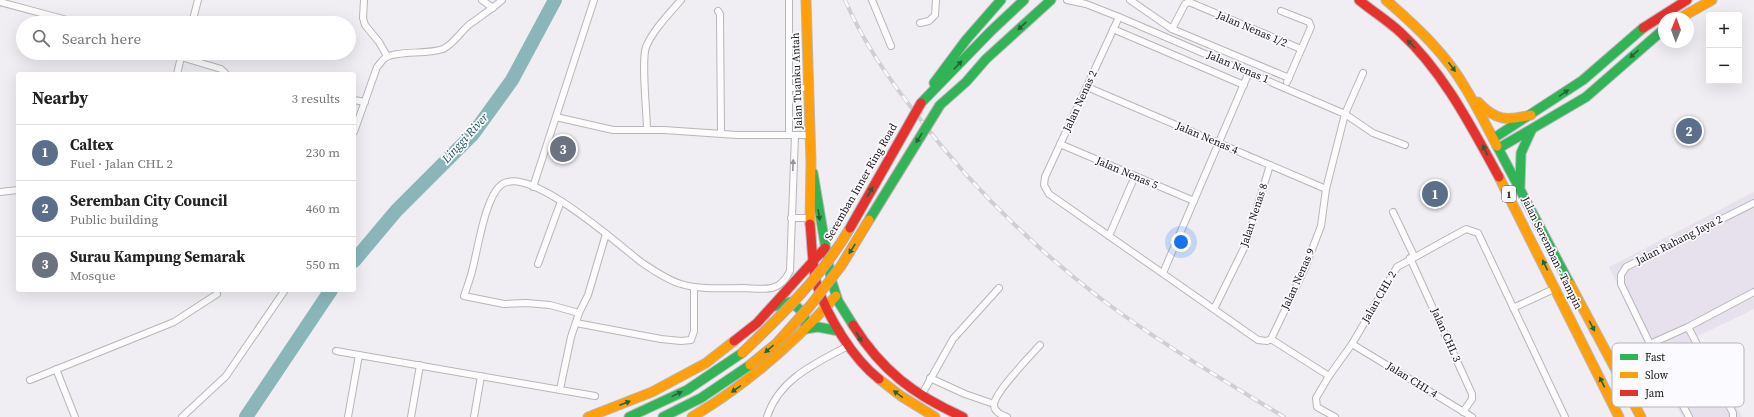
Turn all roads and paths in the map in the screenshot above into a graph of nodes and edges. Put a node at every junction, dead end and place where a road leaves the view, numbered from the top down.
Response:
1 (198, 0) edge
2 (364, 0) edge
3 (482, 0) edge
4 (502, 0) edge
5 (594, 0) edge
6 (681, 0) edge
7 (789, 0) edge
8 (806, 0) edge
9 (872, 0) edge
10 (936, 0) edge
11 (1002, 0) edge
12 (1024, 0) edge
13 (1051, 0) edge
14 (1067, 0) edge
15 (1099, 0) edge
16 (1130, 0) edge
17 (1359, 0) edge
18 (1386, 0) edge
19 (1687, 0) edge
20 (1712, 0) edge
21 (0, 2) edge
22 (1096, 7) junction
23 (493, 8) junction
24 (718, 11) dead end
25 (1281, 11) dead end
26 (1691, 12) edge
27 (52, 16) edge
28 (194, 16) edge
29 (1119, 17) junction
30 (1161, 21) junction
31 (920, 22) dead end
32 (1113, 29) junction
33 (1172, 29) junction
34 (1156, 32) junction
35 (1658, 34) edge
36 (891, 46) dead end
37 (1301, 50) junction
38 (387, 56) junction
39 (180, 60) edge
40 (196, 60) edge
41 (177, 72) edge
42 (224, 72) edge
43 (1249, 72) junction
44 (1363, 73) dead end
45 (1289, 78) junction
46 (1244, 85) junction
47 (1087, 87) junction
48 (1285, 87) junction
49 (789, 88) junction
50 (809, 88) junction
51 (1466, 88) junction
52 (356, 100) edge
53 (364, 102) junction
54 (921, 103) junction
55 (1346, 114) junction
56 (1531, 115) junction
57 (556, 117) junction
58 (356, 126) edge
59 (647, 130) junction
60 (1531, 131) junction
61 (721, 133) junction
62 (792, 135) junction
63 (810, 135) junction
64 (1494, 138) junction
65 (1219, 143) junction
66 (1060, 144) junction
67 (1405, 145) dead end
68 (1499, 148) junction
69 (811, 162) junction
70 (1270, 164) junction
71 (1135, 176) junction
72 (533, 187) junction
73 (1326, 189) junction
74 (16, 190) edge
75 (0, 192) edge
76 (1521, 193) junction
77 (561, 201) junction
78 (1194, 201) junction
79 (1754, 203) edge
80 (1393, 212) dead end
81 (791, 218) junction
82 (809, 218) junction
83 (606, 234) junction
84 (1110, 236) junction
85 (825, 248) junction
86 (1412, 257) junction
87 (815, 258) junction
88 (538, 264) dead end
89 (1163, 273) junction
90 (694, 287) junction
91 (999, 288) dead end
92 (1556, 288) junction
93 (284, 292) edge
94 (1754, 292) edge
95 (217, 294) dead end
96 (836, 296) junction
97 (826, 307) junction
98 (770, 308) junction
99 (1513, 308) junction
100 (1214, 309) junction
101 (580, 313) junction
102 (576, 323) junction
103 (1688, 327) junction
104 (805, 329) junction
105 (839, 331) junction
106 (1271, 339) junction
107 (1650, 343) edge
108 (1652, 343) edge
109 (1696, 343) edge
110 (1352, 344) junction
111 (1040, 345) dead end
112 (848, 346) junction
113 (336, 351) dead end
114 (359, 355) junction
115 (1612, 363) edge
116 (420, 366) junction
117 (56, 369) junction
118 (481, 376) junction
119 (1329, 376) junction
120 (930, 378) junction
121 (30, 380) dead end
122 (560, 389) junction
123 (595, 396) dead end
124 (921, 396) junction
125 (1612, 401) edge
126 (994, 404) junction
127 (1615, 407) edge
128 (1636, 407) edge
129 (1684, 407) edge
130 (1730, 407) edge
131 (1463, 412) junction
132 (932, 416) edge
133 (959, 416) edge
134 (75, 417) edge
135 (182, 417) edge
136 (348, 417) edge
137 (411, 417) edge
138 (474, 417) edge
139 (588, 417) edge
140 (629, 417) edge
141 (663, 417) edge
142 (692, 417) edge
143 (767, 417) edge
144 (1006, 417) edge
145 (1335, 417) edge
146 (1472, 417) edge
147 (1565, 417) edge
148 (1620, 417) edge
149 (1641, 417) edge
150 (1689, 417) edge
151 (1733, 417) edge

1 - 28 street
2 - 38 street
3 - 23 street
4 - 23 street
5 - 57 street
6 - 59 street
7 - 49 street
8 - 50 main road, Jalan Tuanku Antah
9 - 36 street
10 - 31 street
11 - 54 main road
54 -> 12 main road, Seremban Inner Ring Road
13 -> 141 main road, bridge
14 - 22 street, Jalan Nenas 1
15 - 22 street
16 - 30 street
92 -> 17 main road, Jalan Seremban - Tampin / 1
18 -> 51 main road, Jalan Seremban - Tampin / 1
56 -> 19 main road
20 - 26 main road
21 - 27 street
22 - 29 street, Jalan Nenas 1
23 - 38 street
24 - 61 street
25 - 37 street
29 - 32 street, Jalan Nenas 2
29 - 34 street, Jalan Nenas 1
30 - 33 street
30 - 34 street
32 - 46 street
32 - 47 street, Jalan Nenas 2
33 - 37 street, Jalan Nenas 1/2
33 - 45 street
34 - 43 street, Jalan Nenas 1
35 -> 60 main road
37 - 45 street
38 - 53 street
39 - 41 street
40 - 42 street
43 - 46 street
43 - 48 street, Jalan Nenas 1
44 - 55 street, Jalan Nenas 9
45 - 48 street
46 - 65 street
47 - 65 street, Jalan Nenas 4
47 - 66 street, Jalan Nenas 2
48 - 55 street, Jalan Nenas 1
49 - 50 street
49 - 62 street
50 - 63 main road, Jalan Tuanku Antah
51 - 56 main road
51 - 64 main road, Jalan Seremban - Tampin / 1
52 - 53 street
53 - 58 street
140 -> 54 main road, Seremban Inner Ring Road, bridge
55 - 67 street, Jalan Nenas 1
55 - 73 street, Jalan Nenas 9
56 - 64 main road
57 - 59 street
57 - 72 street
59 - 61 street
60 - 68 main road
60 - 76 main road
61 - 62 street
62 - 63 street
81 -> 62 street
63 - 69 main road, Jalan Tuanku Antah
64 - 68 main road, Jalan Seremban - Tampin / 1
65 - 70 street, Jalan Nenas 4
65 - 78 street
66 - 71 street, Jalan Nenas 5
66 - 84 street, Jalan Nenas 2
68 - 76 main road, Jalan Seremban - Tampin / 1
69 - 82 main road, Jalan Tuanku Antah
69 -> 85 main road, Jalan Tuanku Antah
70 - 73 street, Jalan Nenas 4
70 - 100 street, Jalan Nenas 8
71 - 78 street, Jalan Nenas 5
71 - 84 street
72 - 77 street
72 - 101 street
73 - 106 street, Jalan Nenas 9
74 - 75 street
76 -> 115 main road, Jalan Seremban - Tampin / 1
77 - 83 street
77 - 88 street
78 - 89 street
79 - 107 street, Jalan Rahang Jaya 2
80 - 86 street
81 - 82 street
81 - 90 street
82 - 87 main road, Jalan Tuanku Antah
83 - 90 street
83 - 101 street
84 - 89 street
85 - 87 main road
85 - 96 main road, Jalan Tuanku Antah
86 - 99 street, Jalan CHL 2
86 - 110 street, Jalan CHL 2
86 - 131 street, Jalan CHL 3
87 - 97 main road, Jalan Tuanku Antah
87 - 98 main road
89 - 100 street
90 - 102 street
91 - 120 street
92 - 99 street
125 -> 92 main road, Jalan Seremban - Tampin / 1
93 - 135 street
94 - 103 street
95 - 117 street
96 - 97 main road
96 -> 124 main road, Jalan Tuanku Antah
97 - 104 main road
97 - 105 main road, Jalan Tuanku Antah
98 - 104 main road
139 -> 98 main road
99 - 147 street
100 - 106 street
101 - 102 street
102 - 122 street
103 - 108 street
103 - 109 street
104 - 105 main road
104 -> 142 main road
105 - 112 main road, Jalan Tuanku Antah
106 - 119 street
110 - 119 street, Jalan CHL 2
110 - 131 street, Jalan CHL 4
111 - 126 street
132 -> 112 main road, Jalan Tuanku Antah
112 - 143 street
113 - 114 street
114 - 116 street
114 - 136 street
116 - 118 street
116 - 137 street
117 - 121 street
117 - 134 street
118 - 122 street
118 - 138 street
119 - 145 street, Jalan CHL 2
120 - 124 street
120 - 126 street
122 - 123 street
124 - 133 main road, Jalan Tuanku Antah
126 - 144 street
148 -> 127 main road, Jalan Seremban - Tampin / 1
128 -> 149 main road, Jalan Seremban - Tampin / 1
129 - 150 street, Jalan Rahang Jaya 2
130 - 151 street
131 - 146 street, Jalan CHL 4

